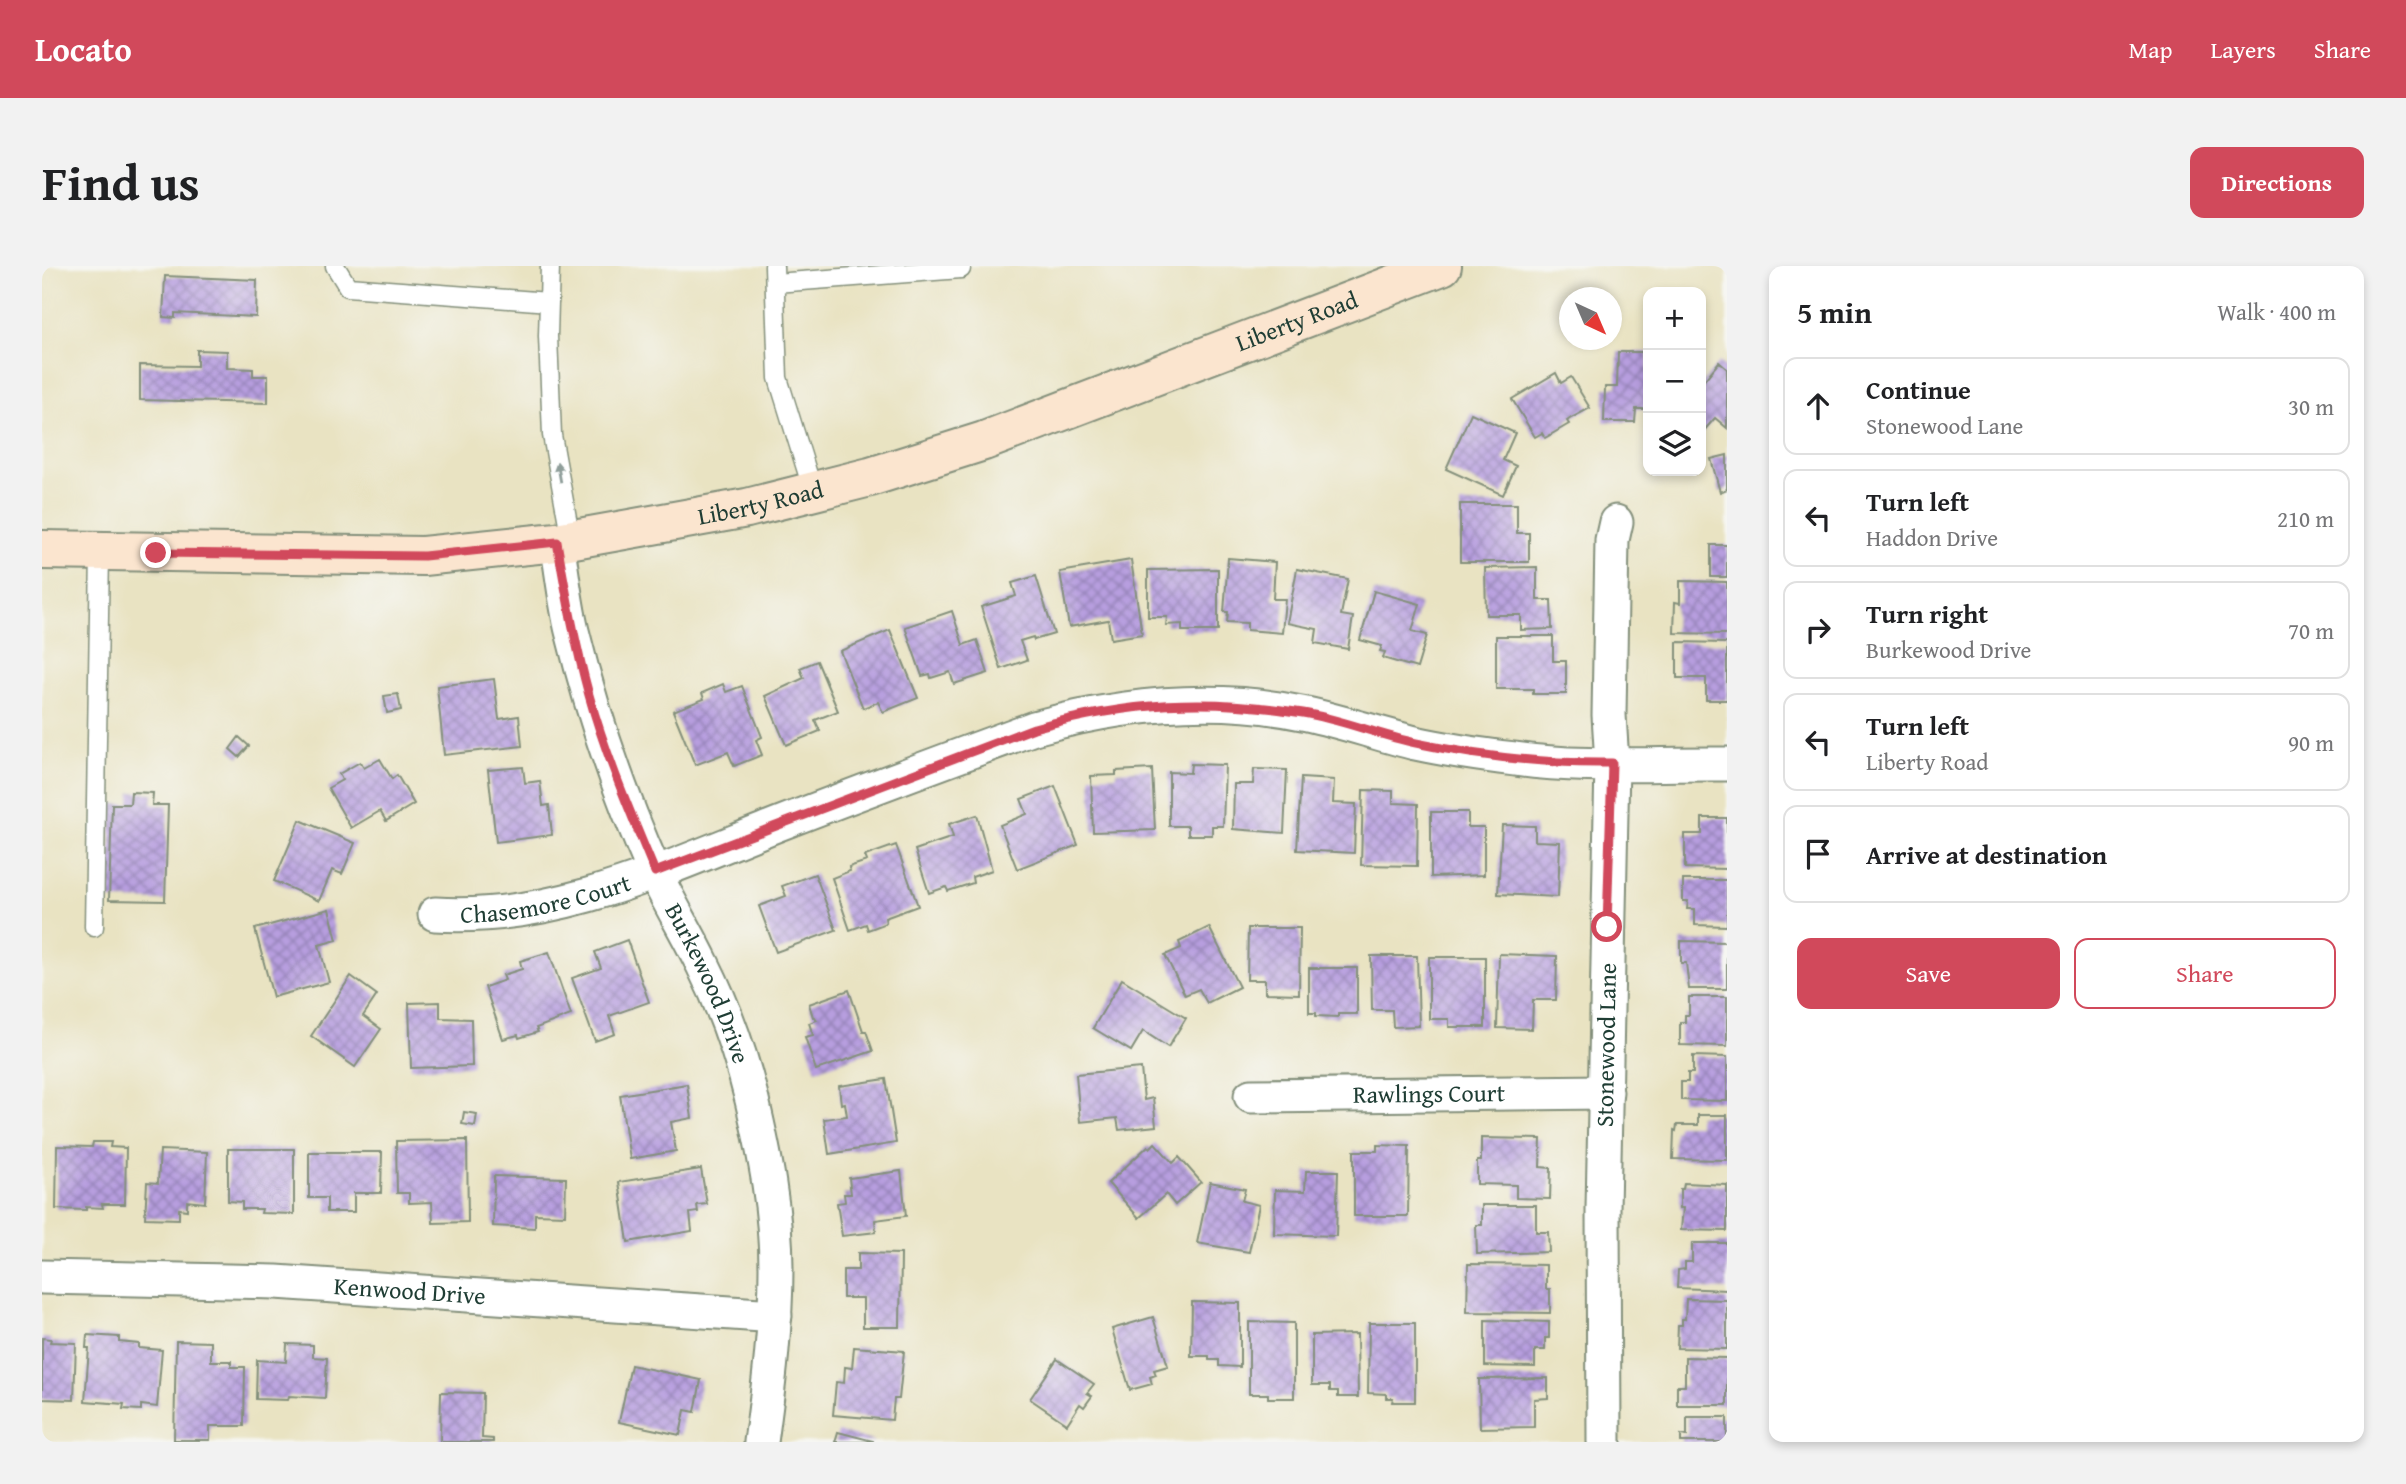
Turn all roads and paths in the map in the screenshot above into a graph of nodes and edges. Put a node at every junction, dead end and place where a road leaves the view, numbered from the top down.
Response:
1 (335, 266) edge
2 (550, 266) edge
3 (961, 266) edge
4 (1442, 266) edge
5 (877, 271) edge
6 (774, 275) edge
7 (549, 302) junction
8 (813, 491) junction
9 (1616, 522) dead end
10 (564, 541) junction
11 (42, 550) edge
12 (100, 552) junction
13 (1612, 763) junction
14 (1727, 764) edge
15 (655, 872) junction
16 (435, 914) dead end
17 (94, 927) dead end
18 (1606, 1092) junction
19 (1251, 1096) dead end
20 (42, 1277) edge
21 (775, 1316) junction
22 (761, 1442) edge
23 (1604, 1442) edge

1 - 7 lane
2 - 7 lane
3 - 5 lane
4 - 8 main road, Liberty Road
5 - 6 lane
6 - 8 lane
10 -> 7 lane
8 - 10 main road, Liberty Road
9 - 13 street, Stonewood Lane
10 - 12 main road, Liberty Road
10 - 15 street, Burkewood Drive
11 - 12 main road, Liberty Road
12 - 17 lane
13 - 14 street, Chasemore Court
13 - 15 street, Chasemore Court
13 - 18 street, Stonewood Lane
15 - 16 street, Chasemore Court
15 - 21 street, Burkewood Drive
18 - 19 street, Rawlings Court
18 - 23 street, Stonewood Lane
20 - 21 street, Kenwood Drive
21 - 22 street, Burkewood Drive

